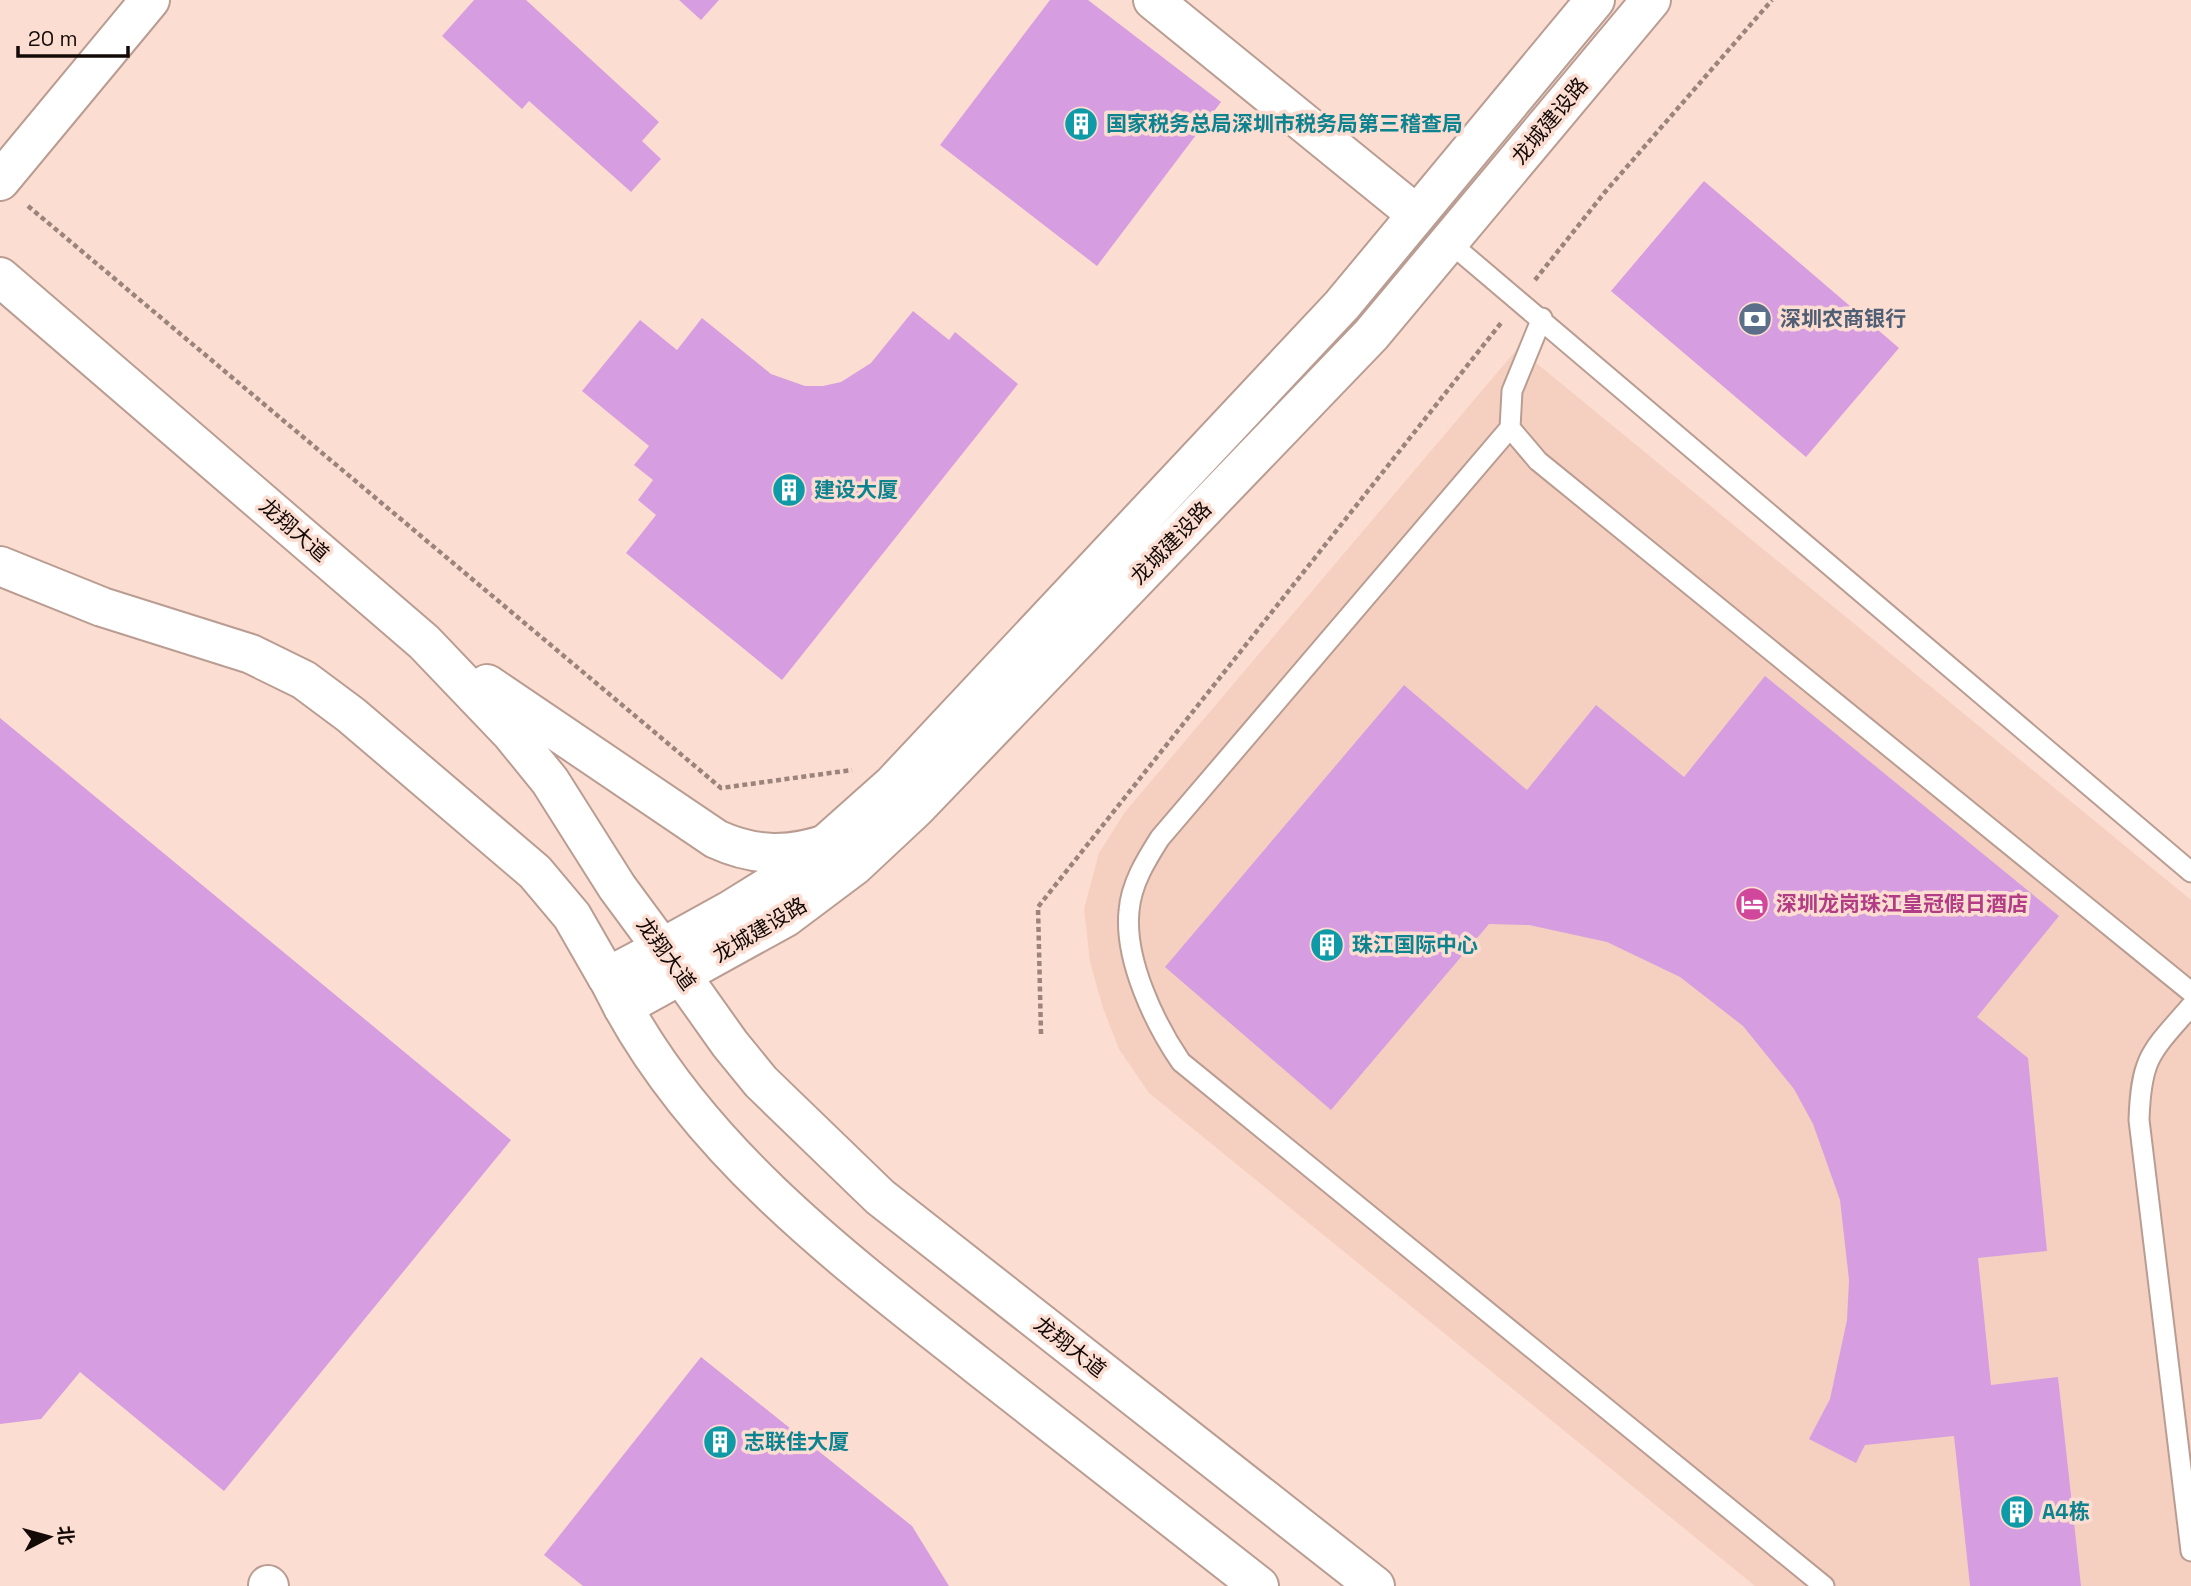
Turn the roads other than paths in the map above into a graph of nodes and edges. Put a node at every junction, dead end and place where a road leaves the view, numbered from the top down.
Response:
1 (150, 0) edge
2 (1153, 0) edge
3 (1595, 0) edge
4 (1651, 0) edge
5 (11, 191) edge
6 (1416, 214) junction
7 (1449, 242) junction
8 (0, 277) edge
9 (1542, 318) junction
10 (1510, 428) junction
11 (0, 566) edge
12 (425, 642) junction
13 (832, 842) junction
14 (2191, 872) edge
15 (672, 961) junction
16 (615, 992) junction
17 (2191, 992) edge
18 (2191, 1006) edge
19 (2191, 1551) edge
20 (1259, 1586) edge
21 (1375, 1586) edge
22 (1824, 1586) edge

1 - 5 main road
2 - 6 main road
3 - 6 main road, 龙城建设路
4 - 7 main road, 龙城建设路
6 - 13 main road, 龙城建设路
7 - 9 lane
7 - 15 main road, 龙城建设路
8 - 12 main road, 龙翔大道
9 - 10 lane
9 - 14 lane
10 - 17 lane
10 - 22 lane
11 - 16 main road
12 - 13 main road
12 - 15 main road, 龙翔大道
13 - 15 main road, 龙城建设路
15 - 16 main road, 龙城建设路
15 - 21 main road, 龙翔大道
16 - 20 main road
18 - 19 lane

